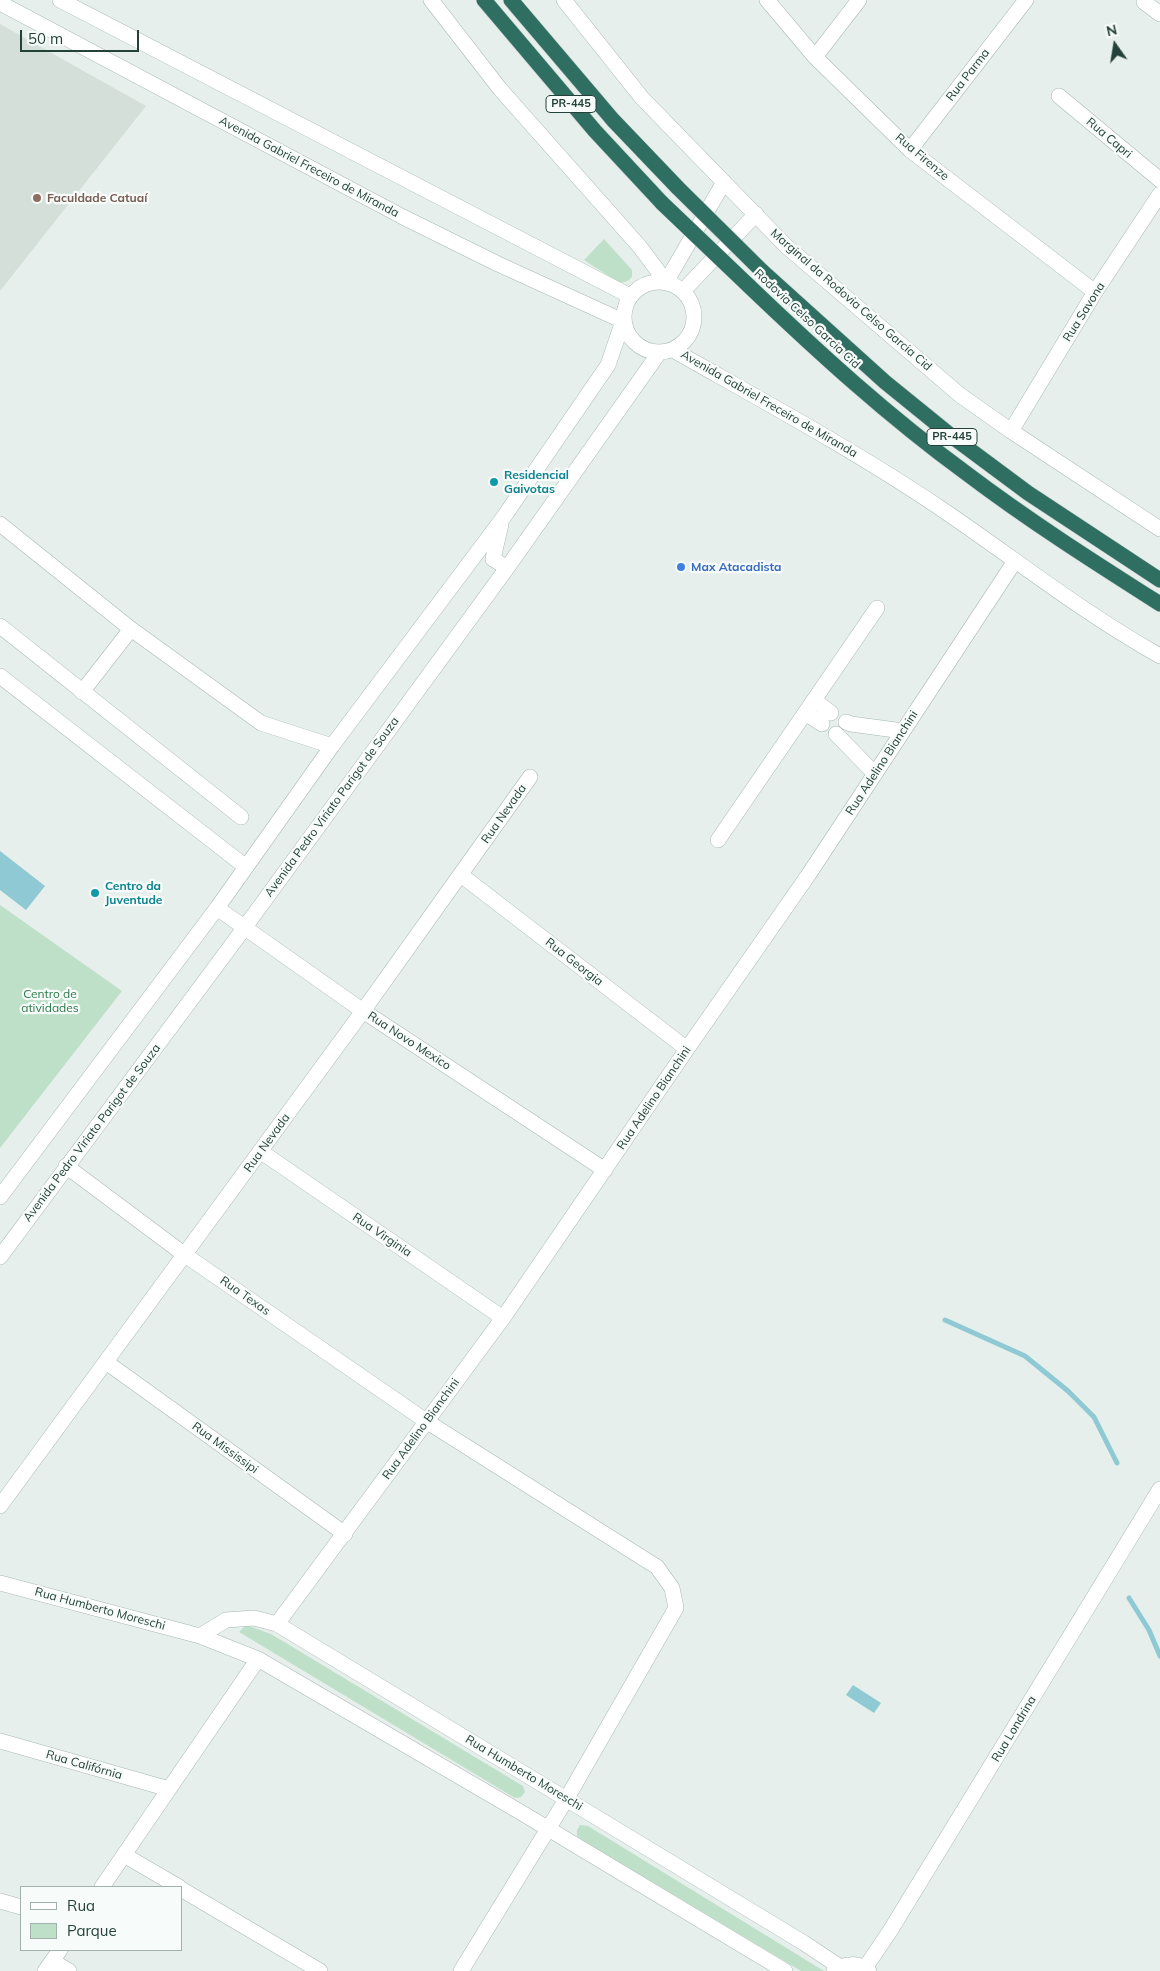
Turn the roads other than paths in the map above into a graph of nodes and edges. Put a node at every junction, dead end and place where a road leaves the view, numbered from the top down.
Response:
1 (60, 0) edge
2 (431, 0) edge
3 (484, 0) edge
4 (510, 0) edge
5 (564, 0) edge
6 (767, 0) edge
7 (859, 0) edge
8 (1026, 0) edge
9 (1144, 2) dead end
10 (0, 3) edge
11 (1160, 14) edge
12 (815, 56) junction
13 (1059, 96) dead end
14 (910, 150) junction
15 (1160, 180) edge
16 (724, 182) junction
17 (1160, 194) edge
18 (756, 214) junction
19 (666, 282) junction
20 (683, 291) junction
21 (1095, 292) junction
22 (630, 296) junction
23 (623, 321) junction
24 (666, 351) junction
25 (1011, 431) junction
26 (503, 518) junction
27 (1158, 522) edge
28 (0, 524) edge
29 (1015, 561) junction
30 (507, 568) junction
31 (1160, 580) edge
32 (1160, 604) edge
33 (877, 608) dead end
34 (0, 626) edge
35 (131, 629) junction
36 (1160, 656) edge
37 (0, 676) edge
38 (82, 692) junction
39 (809, 707) junction
40 (827, 718) dead end
41 (846, 722) dead end
42 (903, 731) junction
43 (836, 734) dead end
44 (332, 746) junction
45 (875, 774) junction
46 (530, 777) dead end
47 (241, 817) dead end
48 (718, 840) dead end
49 (246, 867) junction
50 (461, 874) junction
51 (217, 908) junction
52 (245, 927) junction
53 (363, 1011) junction
54 (687, 1049) junction
55 (260, 1151) junction
56 (66, 1166) junction
57 (605, 1170) junction
58 (0, 1197) edge
59 (185, 1254) junction
60 (0, 1257) edge
61 (503, 1318) junction
62 (106, 1362) junction
63 (426, 1421) junction
64 (1160, 1489) edge
65 (0, 1506) edge
66 (344, 1534) junction
67 (0, 1583) edge
68 (277, 1624) junction
69 (200, 1636) junction
70 (258, 1659) junction
71 (0, 1741) edge
72 (169, 1789) junction
73 (567, 1798) junction
74 (547, 1830) junction
75 (124, 1855) junction
76 (103, 1886) edge
77 (177, 1886) edge
78 (182, 1889) edge
79 (0, 1901) edge
80 (20, 1906) edge
81 (52, 1961) edge
82 (837, 1969) edge
83 (867, 1970) edge
84 (68, 1971) edge
85 (320, 1971) edge
86 (461, 1971) edge
87 (785, 1971) edge

1 - 22 street
2 - 19 street
3 - 32 highway, Rodovia Celso Garcia Cid / PR-445, bridge
4 - 31 highway, Rodovia Celso Garcia Cid / PR-445, bridge
5 - 16 street, Marginal da Rodovia Celso Garcia Cid
6 - 12 street, Rua Firenze
7 - 12 street
8 - 14 street, Rua Parma
9 - 11 street
10 - 23 street, Avenida Gabriel Freceiro de Miranda
12 - 14 street, Rua Firenze
13 - 15 street, Rua Capri
14 - 21 street, Rua Firenze
16 - 18 street, Marginal da Rodovia Celso Garcia Cid
16 - 19 street
17 - 21 street, Rua Savona
18 - 20 street
18 - 25 street, Marginal da Rodovia Celso Garcia Cid
19 - 20 street
19 - 22 street
20 - 24 street
21 - 25 street, Rua Savona
22 - 23 street
23 - 24 street
23 - 26 street
24 - 29 street, Avenida Gabriel Freceiro de Miranda
24 - 30 street, Avenida Pedro Viriato Parigot de Souza
25 - 27 street, Marginal da Rodovia Celso Garcia Cid
26 - 30 street
26 - 44 street
28 - 35 street
29 - 36 street
29 - 42 street, Rua Adelino Bianchini
30 - 52 street, Avenida Pedro Viriato Parigot de Souza
33 - 39 street
34 - 38 street
35 - 38 street
35 - 44 street
37 - 49 street
38 - 47 street
39 - 40 street
39 - 48 street
41 - 42 street
42 - 45 street, Rua Adelino Bianchini
43 - 45 street
44 - 49 street
45 - 54 street, Rua Adelino Bianchini
46 - 50 street, Rua Nevada
49 - 51 street
50 - 53 street, Rua Nevada
50 - 54 street, Rua Georgia
51 - 52 street, Rua Novo Mexico
51 - 58 street
52 - 53 street, Rua Novo Mexico
52 - 56 street, Avenida Pedro Viriato Parigot de Souza
53 - 55 street, Rua Nevada
53 - 57 street, Rua Novo Mexico
54 - 57 street, Rua Adelino Bianchini
55 - 59 street, Rua Nevada
55 - 61 street, Rua Virginia
56 - 59 street, Rua Texas
56 - 60 street, Avenida Pedro Viriato Parigot de Souza
57 - 61 street, Rua Adelino Bianchini
59 - 62 street, Rua Nevada
59 - 63 street, Rua Texas
61 - 63 street, Rua Adelino Bianchini
62 - 65 street, Rua Nevada
62 - 66 street, Rua Mississipi
63 - 66 street, Rua Adelino Bianchini
63 - 73 street, Rua Texas
64 - 83 street, Rua Londrina
66 - 68 street, Rua Adelino Bianchini
67 - 69 street, Rua Humberto Moreschi
68 - 69 street, Rua Humberto Moreschi
68 - 73 street, Rua Humberto Moreschi
69 - 70 street, Rua Humberto Moreschi
70 - 72 street
70 - 74 street, Rua Humberto Moreschi
71 - 72 street, Rua Califórnia
72 - 75 street
73 - 74 street, Rua Texas
73 - 82 street, Rua Humberto Moreschi
74 - 86 street, Rua Texas
74 - 87 street, Rua Humberto Moreschi
75 - 76 street
75 - 77 street
78 - 85 street
79 - 80 street
81 - 84 street
82 - 83 street

